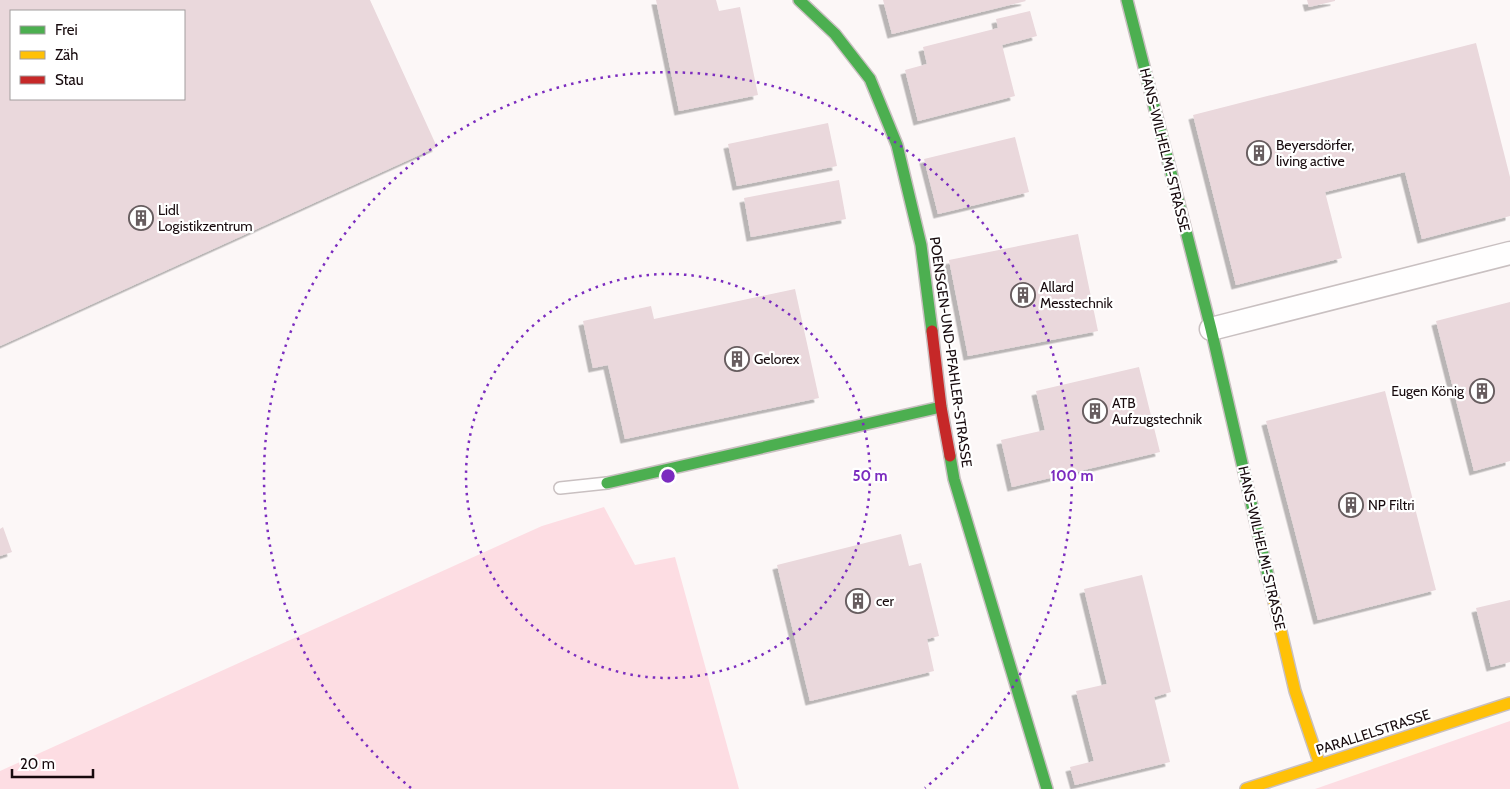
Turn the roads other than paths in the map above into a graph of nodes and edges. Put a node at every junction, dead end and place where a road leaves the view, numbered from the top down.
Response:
1 (799, 0) edge
2 (1127, 0) edge
3 (1510, 253) edge
4 (1211, 329) junction
5 (941, 407) junction
6 (607, 483) joint
7 (560, 488) dead end
8 (1510, 704) edge
9 (1320, 765) junction
10 (1048, 789) edge
11 (1246, 789) edge

1 - 5 street, POENSGEN-UND-PFAHLER-STRASSE
2 - 4 street, HANS-WILHELMI-STRASSE
3 - 4 street
4 - 9 street, HANS-WILHELMI-STRASSE
5 - 6 street
5 - 10 street, POENSGEN-UND-PFAHLER-STRASSE
6 - 7 lane
8 - 9 street, PARALLELSTRASSE
9 - 11 street, PARALLELSTRASSE

